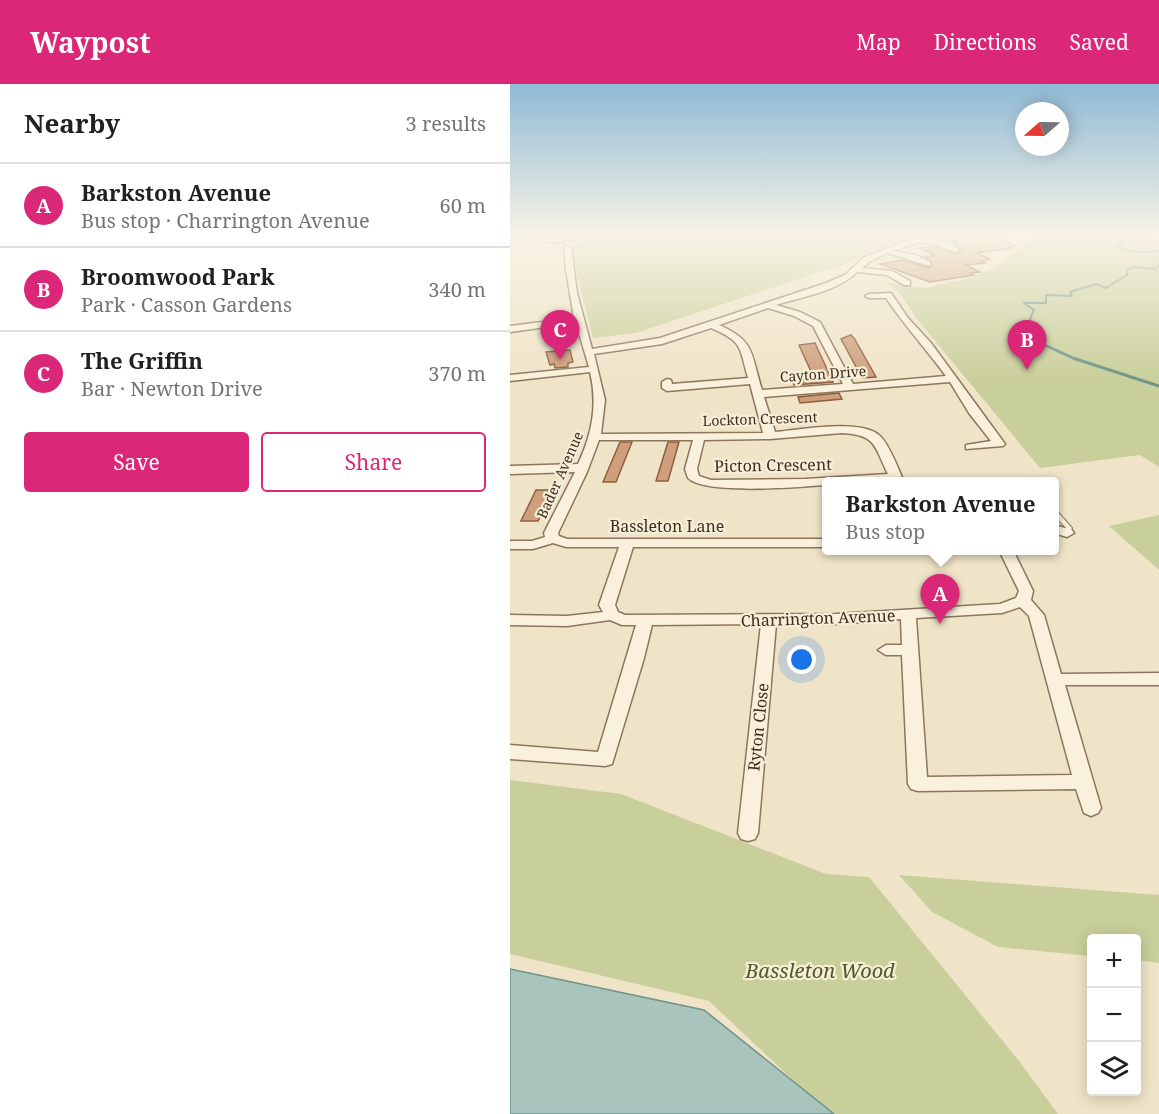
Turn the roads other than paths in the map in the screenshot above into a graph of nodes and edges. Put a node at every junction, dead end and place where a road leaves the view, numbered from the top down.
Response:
1 (572, 284) edge
2 (829, 284) edge
3 (869, 296) dead end
4 (769, 306) junction
5 (580, 320) junction
6 (712, 325) junction
7 (510, 329) edge
8 (589, 352) junction
9 (594, 369) junction
10 (510, 378) edge
11 (953, 379) junction
12 (753, 381) junction
13 (667, 382) dead end
14 (850, 387) junction
15 (757, 394) junction
16 (770, 436) junction
17 (595, 437) junction
18 (699, 437) junction
19 (970, 447) dead end
20 (581, 468) junction
21 (510, 470) edge
22 (896, 477) edge
23 (822, 482) edge
24 (1059, 516) edge
25 (1060, 531) edge
26 (553, 539) junction
27 (822, 543) edge
28 (627, 544) junction
29 (510, 545) edge
30 (1008, 555) edge
31 (1023, 601) junction
32 (612, 615) junction
33 (908, 615) junction
34 (510, 620) edge
35 (645, 620) junction
36 (769, 620) junction
37 (909, 644) junction
38 (886, 650) dead end
39 (1054, 680) junction
40 (1159, 680) edge
41 (510, 752) edge
42 (1084, 782) junction
43 (1091, 808) dead end
44 (748, 833) dead end

1 - 5 street, Bader Avenue
2 - 4 street
3 - 11 street
4 - 6 street
4 - 14 street
5 - 7 street
5 - 8 street, Bader Avenue
6 - 8 street
6 - 12 street
8 - 9 street, Bader Avenue
9 - 10 street
9 - 17 street, Bader Avenue
11 - 14 street, Cayton Drive
11 - 19 street
12 - 13 street
12 - 15 street
14 - 15 street, Cayton Drive
15 - 16 street
16 - 18 street, Lockton Crescent
16 - 22 street, Lockton Crescent
17 - 18 street, Lockton Crescent
17 - 20 street, Bader Avenue
18 - 23 street, Picton Crescent
20 - 21 street
20 - 26 street, Bader Avenue
24 - 25 lane
26 - 28 street, Bassleton Lane
26 - 29 street, Bassleton Lane
27 - 28 street, Bassleton Lane
28 - 32 street
30 - 31 street
31 - 33 street, Charrington Avenue
31 - 39 street
32 - 34 street, Charrington Avenue
32 - 35 street, Charrington Avenue
33 - 36 street, Charrington Avenue
33 - 37 street
35 - 36 street, Charrington Avenue
35 - 41 street
36 - 44 street, Ryton Close
37 - 38 street
37 - 42 street
39 - 40 street
39 - 42 street
42 - 43 street

